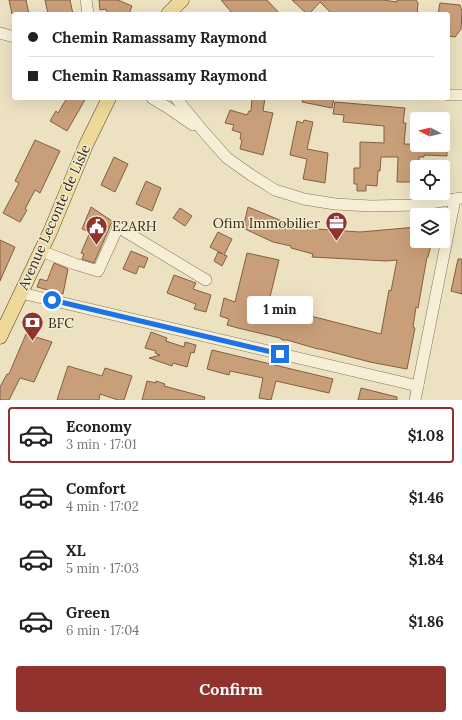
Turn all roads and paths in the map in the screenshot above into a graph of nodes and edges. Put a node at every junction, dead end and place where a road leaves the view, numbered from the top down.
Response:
1 (86, 0) edge
2 (182, 0) edge
3 (88, 12) edge
4 (170, 12) edge
5 (0, 33) edge
6 (12, 36) edge
7 (450, 94) edge
8 (462, 95) edge
9 (108, 100) edge
10 (156, 100) edge
11 (178, 100) edge
12 (203, 131) junction
13 (458, 199) edge
14 (41, 251) junction
15 (206, 280) dead end
16 (21, 293) junction
17 (0, 337) edge
18 (418, 386) junction
19 (414, 400) edge

1 - 3 street
2 - 4 main road
5 - 6 street
7 - 8 street
9 - 14 main road, Avenue Leconte de Lisle
10 - 12 street
11 - 12 street
12 - 13 street
13 - 18 street
14 - 15 street
14 - 16 main road, Avenue Leconte de Lisle
16 - 17 main road, Avenue Leconte de Lisle
16 - 18 street
18 - 19 street

